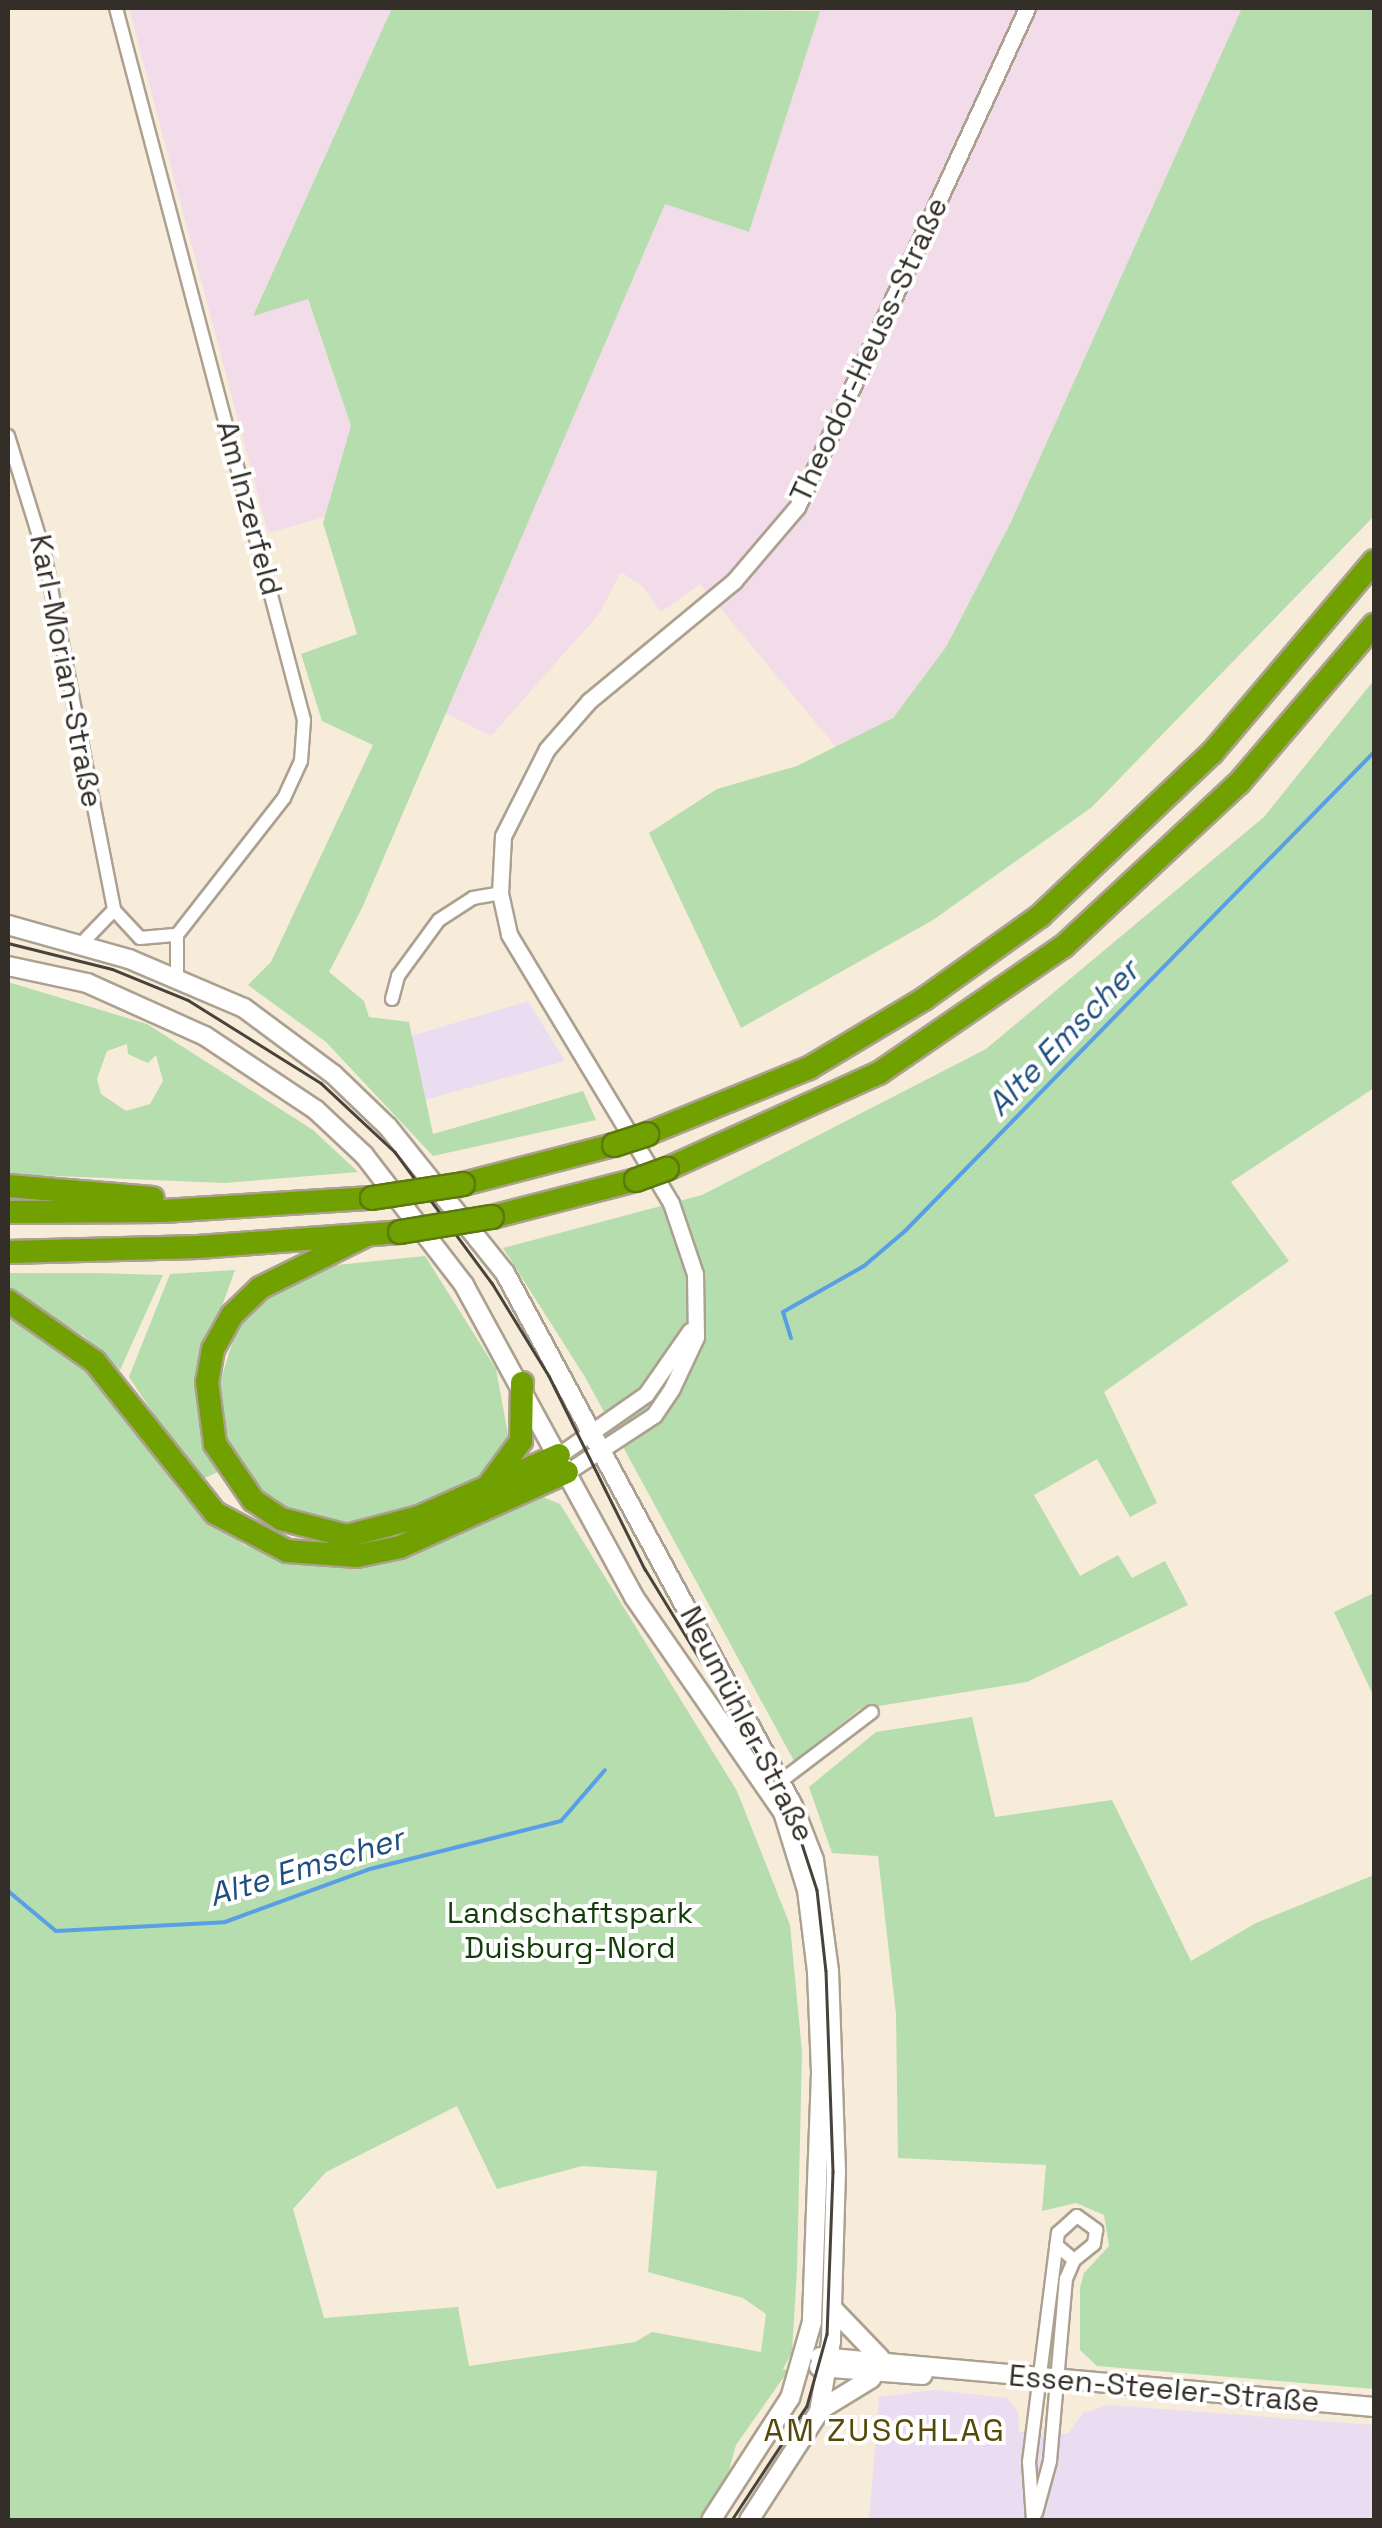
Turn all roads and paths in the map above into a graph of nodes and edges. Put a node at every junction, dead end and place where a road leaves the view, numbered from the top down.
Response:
1 (116, 8) edge
2 (1028, 8) edge
3 (8, 436) edge
4 (1374, 561) edge
5 (1374, 625) edge
6 (500, 893) junction
7 (114, 910) junction
8 (8, 925) edge
9 (177, 934) junction
10 (81, 944) junction
11 (8, 966) edge
12 (177, 976) junction
13 (392, 999) dead end
14 (8, 1186) edge
15 (165, 1205) junction
16 (8, 1212) edge
17 (366, 1236) junction
18 (8, 1252) edge
19 (8, 1300) edge
20 (522, 1383) junction
21 (601, 1441) junction
22 (563, 1463) junction
23 (485, 1488) junction
24 (872, 1712) dead end
25 (776, 1785) junction
26 (1056, 2246) junction
27 (1074, 2260) junction
28 (832, 2308) junction
29 (806, 2361) junction
30 (829, 2363) junction
31 (882, 2368) junction
32 (1038, 2378) junction
33 (1058, 2380) junction
34 (1374, 2407) edge
35 (819, 2412) junction
36 (711, 2520) edge
37 (749, 2520) edge
38 (1034, 2520) edge

1 - 9 street, Am Inzerfeld
2 - 6 street, Theodor-Heuss-Straße
3 - 7 street, Karl-Morian-Straße
4 - 15 highway, bridge
5 - 17 highway, bridge
6 - 13 street
6 - 21 street, Theodor-Heuss-Straße
7 - 9 street
7 - 10 street
8 - 10 main road, Neumühler Straße
9 - 12 street
10 - 12 main road, Neumühler Straße
11 - 20 main road, Neumühler Straße
12 - 21 main road, Neumühler Straße
14 - 15 highway
15 - 16 highway
17 - 18 highway
17 - 23 highway
19 - 22 highway
20 - 22 main road, Neumühler Straße
20 - 23 highway
21 - 22 street, Theodor-Heuss-Straße
21 - 25 main road, Neumühler Straße
22 - 23 highway
22 - 25 main road, Neumühler Straße
24 - 25 street
25 - 28 main road, Neumühler Straße
25 - 29 main road, Neumühler Straße
26 - 27 street
26 - 27 street
26 - 32 street
27 - 33 street
28 - 30 main road, Neumühler Straße
28 - 31 main road
29 - 30 main road, Essen-Steeler-Straße
29 - 36 main road, Neumühler Straße
30 - 31 main road, Essen-Steeler-Straße
30 - 35 main road, Neumühler Straße
31 - 32 main road, Essen-Steeler-Straße
31 - 35 main road
32 - 33 main road, Essen-Steeler-Straße
32 - 38 street
33 - 34 main road, Essen-Steeler-Straße
33 - 38 street
35 - 37 main road, Neumühler Straße

